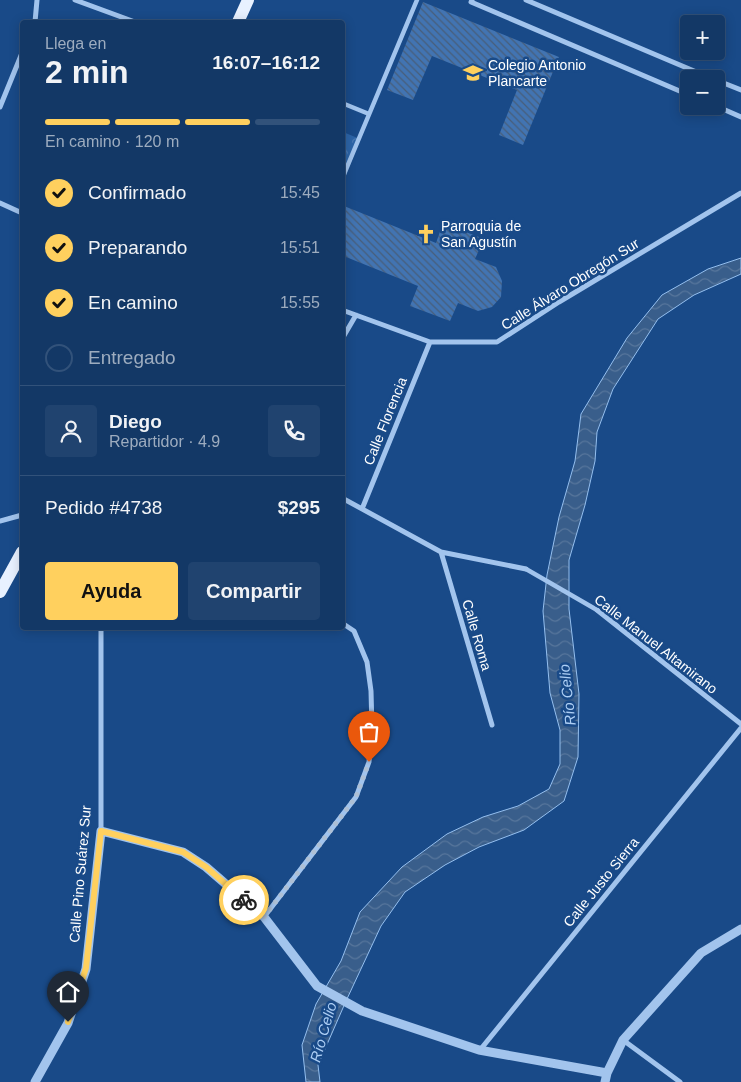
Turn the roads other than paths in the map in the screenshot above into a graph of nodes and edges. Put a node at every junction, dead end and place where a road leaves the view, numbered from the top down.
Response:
1 (37, 0) edge
2 (75, 0) edge
3 (248, 0) edge
4 (417, 0) edge
5 (526, 0) edge
6 (471, 1) edge
7 (35, 20) edge
8 (130, 20) edge
9 (239, 20) edge
10 (20, 58) edge
11 (693, 70) edge
12 (725, 83) edge
13 (741, 90) edge
14 (680, 91) edge
15 (345, 104) edge
16 (0, 106) edge
17 (725, 110) edge
18 (369, 114) junction
19 (741, 117) edge
20 (345, 172) edge
21 (741, 193) edge
22 (0, 203) edge
23 (20, 212) edge
24 (345, 311) edge
25 (356, 315) junction
26 (345, 334) edge
27 (430, 342) junction
28 (345, 500) edge
29 (362, 509) junction
30 (20, 516) edge
31 (0, 521) edge
32 (441, 552) junction
33 (20, 556) edge
34 (526, 569) joint
35 (0, 592) edge
36 (597, 610) joint
37 (345, 625) edge
38 (101, 630) edge
39 (492, 725) dead end
40 (741, 726) edge
41 (101, 831) junction
42 (264, 917) junction
43 (741, 929) edge
44 (623, 1040) junction
45 (479, 1050) junction
46 (606, 1077) edge
47 (35, 1082) edge
48 (680, 1082) edge

1 - 7 street
2 - 8 street
3 - 9 main road
4 - 18 street
5 - 11 street
6 - 14 street
10 - 16 street
12 - 13 street
15 - 18 street
17 - 19 street
18 - 20 street
21 - 27 street, Calle Álvaro Obregón Sur
22 - 23 street
24 - 25 street, Calle Álvaro Obregón Sur
25 - 26 street
25 - 27 street, Calle Álvaro Obregón Sur
27 - 29 street, Calle Florencia
28 - 29 street, Calle Manuel Altamirano
29 - 32 street, Calle Manuel Altamirano
30 - 31 street
32 - 34 street, Calle Manuel Altamirano
32 - 39 street, Calle Roma
33 - 35 main road
34 - 36 street, Calle Manuel Altamirano
36 - 40 street, Calle Manuel Altamirano
37 - 42 street
38 - 41 street, Calle Pino Suárez Sur
40 - 45 street, Calle Justo Sierra
41 - 42 street
41 - 47 street, Calle Pino Suárez Sur
42 - 45 street
43 - 44 street
44 - 46 street
44 - 48 street
45 - 46 street

